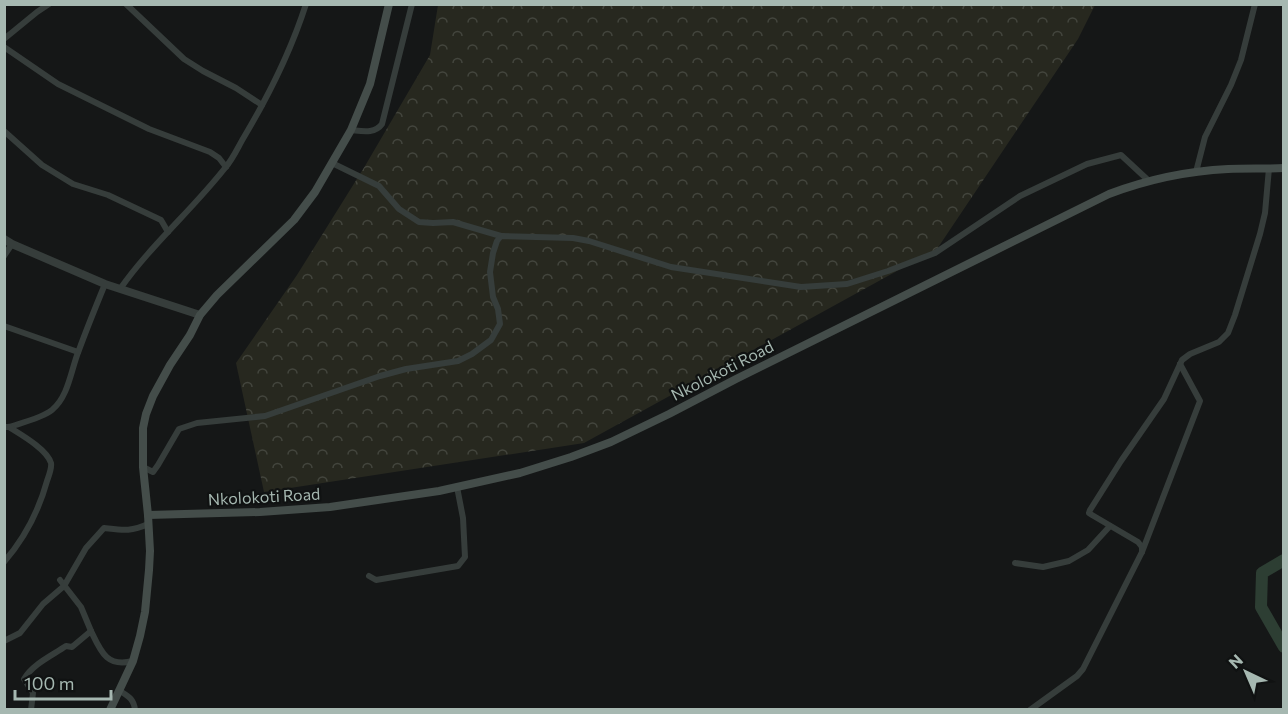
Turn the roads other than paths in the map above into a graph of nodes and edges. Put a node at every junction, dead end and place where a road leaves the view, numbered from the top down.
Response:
1 (33, 4) edge
2 (49, 4) edge
3 (126, 4) edge
4 (306, 4) edge
5 (389, 4) edge
6 (411, 4) edge
7 (1255, 4) edge
8 (39, 9) junction
9 (4, 39) edge
10 (4, 47) edge
11 (262, 105) junction
12 (351, 130) junction
13 (4, 131) edge
14 (332, 163) junction
15 (226, 167) junction
16 (1269, 168) junction
17 (1284, 168) edge
18 (1196, 172) junction
19 (1149, 181) junction
20 (168, 232) junction
21 (501, 236) junction
22 (8, 241) edge
23 (4, 255) edge
24 (105, 284) junction
25 (120, 289) junction
26 (200, 315) junction
27 (4, 326) edge
28 (78, 352) junction
29 (1180, 364) junction
30 (7, 427) edge
31 (143, 467) junction
32 (457, 487) junction
33 (148, 519) junction
34 (1110, 526) junction
35 (1142, 552) junction
36 (4, 562) edge
37 (1015, 563) dead end
38 (369, 576) dead end
39 (62, 583) junction
40 (91, 631) junction
41 (4, 641) edge
42 (133, 661) junction
43 (120, 691) junction
44 (31, 710) edge
45 (110, 710) edge
46 (135, 710) edge
47 (1030, 710) edge

1 - 8 street
2 - 8 street
3 - 11 street
4 - 11 street
5 - 12 main road
6 - 12 street
7 - 18 street
8 - 9 street
10 - 15 street
11 - 15 street
12 - 14 main road
13 - 20 street
14 - 21 street
14 - 26 main road
15 - 20 street
16 - 17 main road, Nkolokoti Road
16 - 18 main road, Nkolokoti Road
16 - 29 street
18 - 19 main road, Nkolokoti Road
19 - 21 street
19 - 32 main road, Nkolokoti Road
20 - 25 street
21 - 31 street
22 - 23 street
22 - 24 street
24 - 25 street
24 - 28 street
25 - 26 street
26 - 31 main road
27 - 28 street
28 - 30 street
29 - 34 street
29 - 35 street
30 - 36 street
31 - 33 main road
32 - 33 main road, Nkolokoti Road
32 - 38 street
33 - 39 street
33 - 42 main road
34 - 35 street
34 - 37 street
35 - 47 street
39 - 40 street
39 - 41 street
40 - 42 street
40 - 44 street
42 - 43 main road
43 - 45 main road
43 - 46 street

